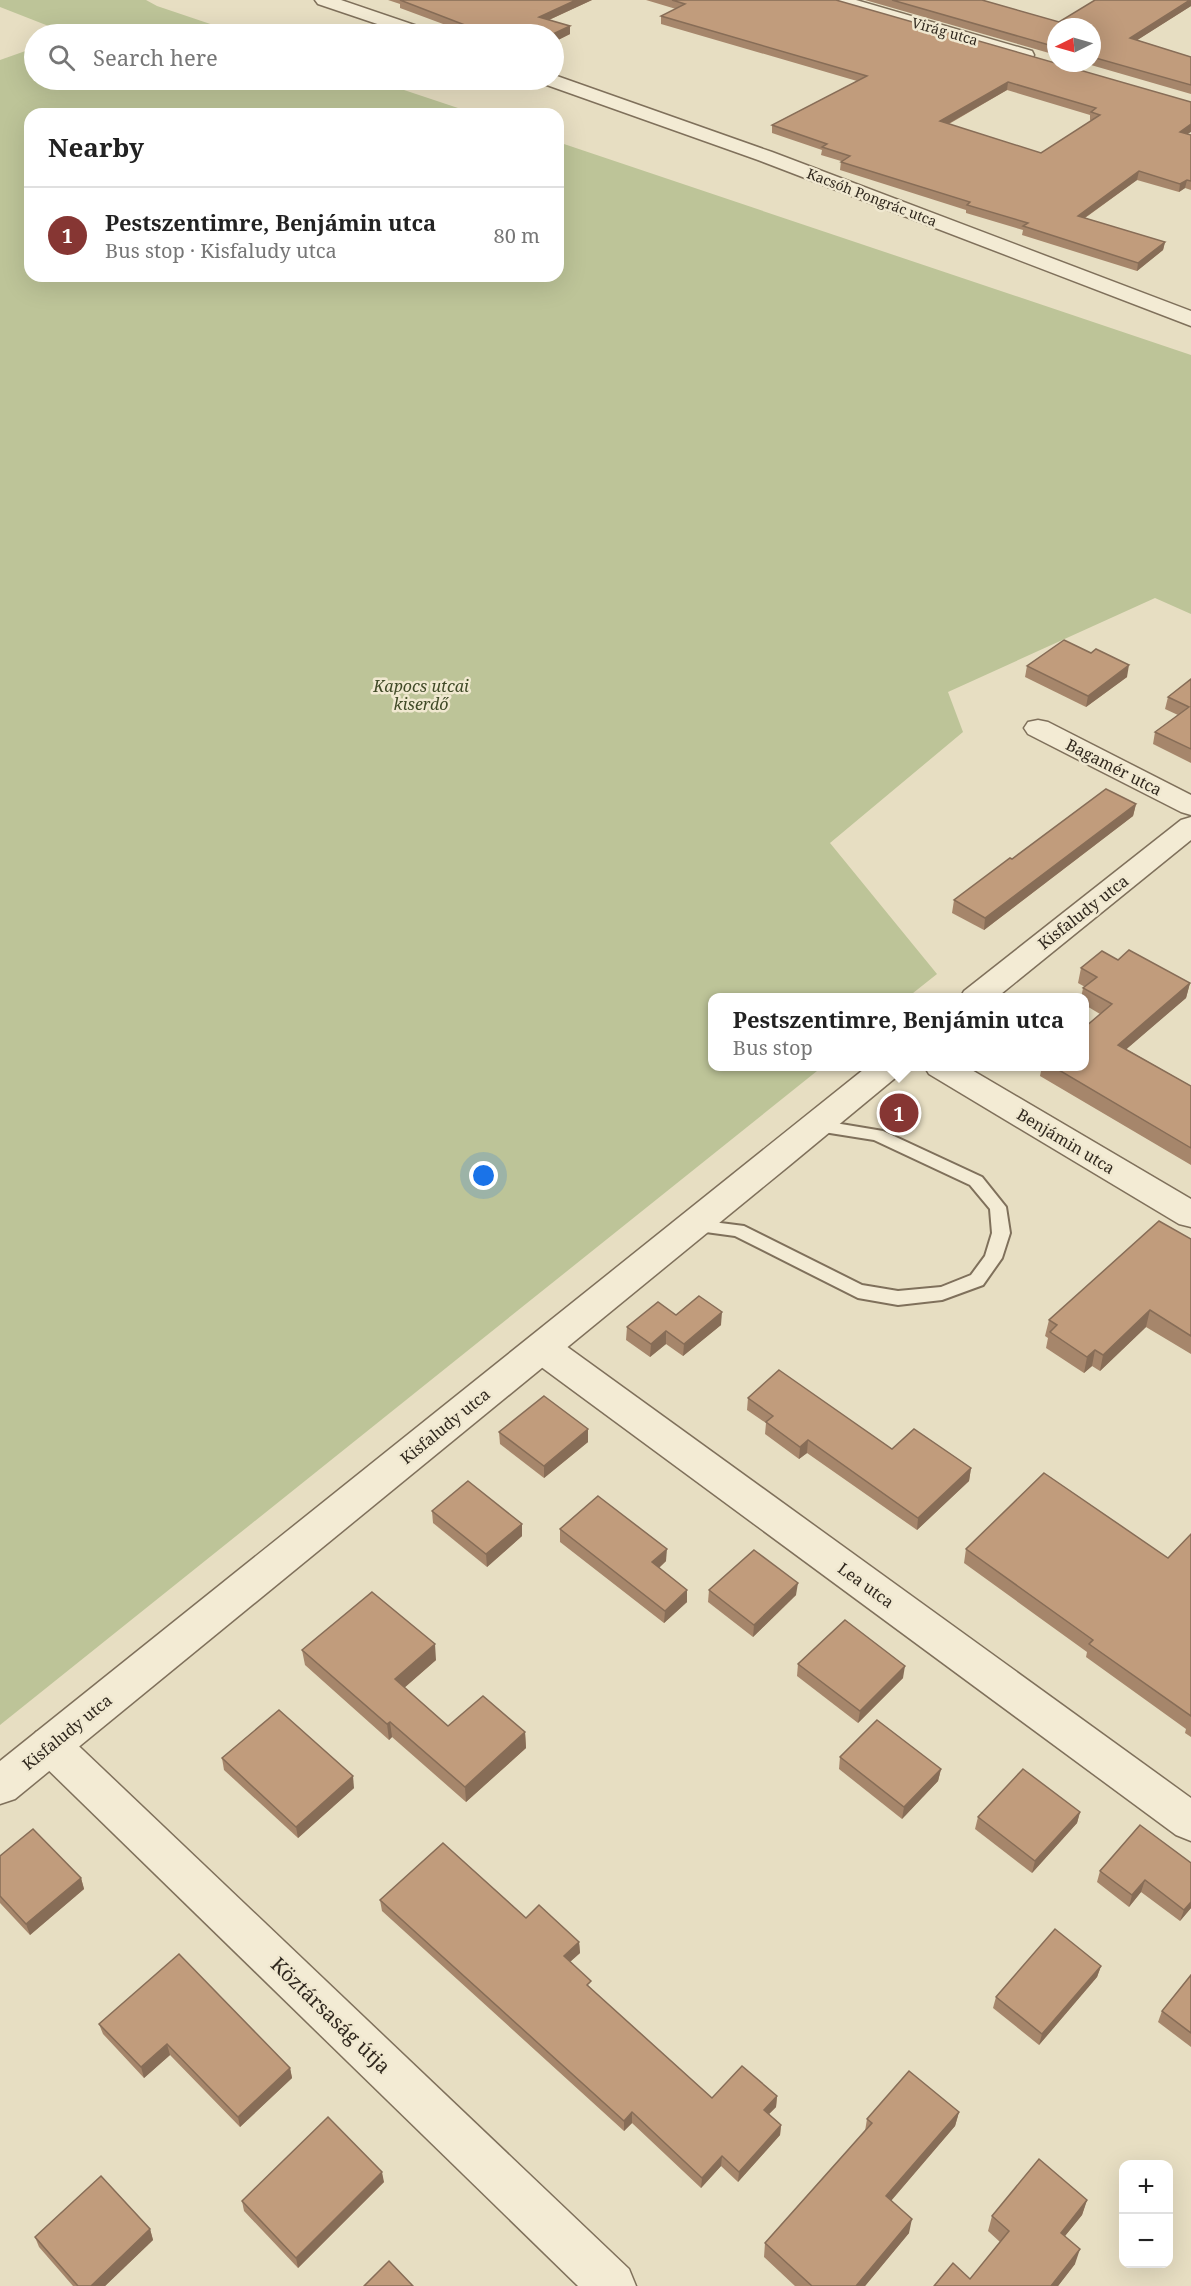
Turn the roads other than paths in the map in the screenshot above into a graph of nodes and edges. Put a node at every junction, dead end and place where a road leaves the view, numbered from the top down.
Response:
1 (324, 0) edge
2 (848, 1) edge
3 (394, 24) edge
4 (1043, 60) edge
5 (564, 85) edge
6 (1191, 320) edge
7 (1038, 728) dead end
8 (1191, 806) edge
9 (1191, 826) edge
10 (981, 993) edge
11 (883, 1071) edge
12 (948, 1071) edge
13 (818, 1126) junction
14 (1191, 1215) edge
15 (697, 1226) junction
16 (542, 1348) junction
17 (50, 1745) junction
18 (0, 1786) edge
19 (1191, 1822) edge
20 (612, 2286) edge

1 - 3 street
2 - 4 street, Virág utca
5 - 6 street, Kacsóh Pongrác utca
7 - 8 street, Bagamér utca
9 - 10 street, Kisfaludy utca
11 - 13 street, Kisfaludy utca
12 - 14 street, Benjámin utca
13 - 15 street, Kisfaludy utca
13 - 15 lane
15 - 16 street, Kisfaludy utca
16 - 17 street, Kisfaludy utca
16 - 19 street, Lea utca
17 - 18 street, Kisfaludy utca
17 - 20 street, Köztársaság útja

